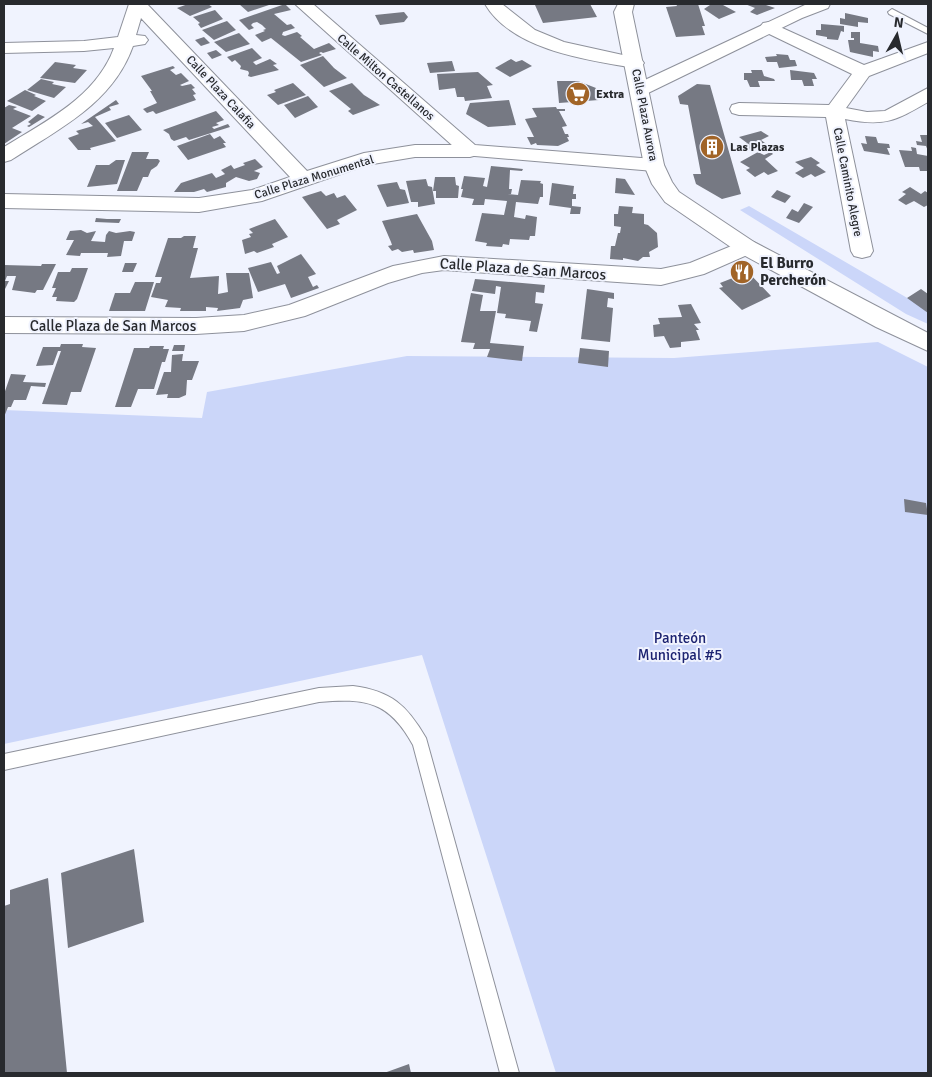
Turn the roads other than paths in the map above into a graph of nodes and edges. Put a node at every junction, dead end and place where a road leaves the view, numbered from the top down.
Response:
1 (137, 4) edge
2 (303, 4) edge
3 (492, 4) edge
4 (822, 4) edge
5 (619, 7) edge
6 (892, 12) dead end
7 (769, 27) junction
8 (928, 31) edge
9 (167, 35) junction
10 (124, 42) junction
11 (928, 47) edge
12 (4, 48) edge
13 (635, 63) junction
14 (863, 72) junction
15 (639, 90) junction
16 (928, 94) edge
17 (739, 109) dead end
18 (834, 111) junction
19 (470, 151) junction
20 (4, 156) edge
21 (654, 165) junction
22 (304, 180) junction
23 (4, 201) edge
24 (746, 247) junction
25 (862, 251) dead end
26 (4, 325) edge
27 (928, 343) edge
28 (4, 762) edge
29 (510, 1073) edge

1 - 9 street, Calle Plaza Calafia
1 - 10 street
2 - 19 street, Calle Milton Castellanos
3 - 13 street
4 - 7 street
5 - 13 street, Calle Plaza Aurora
6 - 8 lane
7 - 14 street
7 - 15 street
9 - 10 street
9 - 22 street, Calle Plaza Calafia
10 - 12 street
10 - 20 street
11 - 14 street
13 - 15 street, Calle Plaza Aurora
14 - 18 street, Calle Caminito Alegre
15 - 21 street, Calle Plaza Aurora
16 - 18 street
17 - 18 street
18 - 25 street, Calle Caminito Alegre
19 - 21 street, Calle Plaza Monumental
19 - 22 street, Calle Plaza Monumental
21 - 24 street, Calle Plaza Aurora
22 - 23 street, Calle Plaza Monumental
24 - 26 street, Calle Plaza de San Marcos
24 - 27 street, Calle Plaza Aurora
28 - 29 lane

